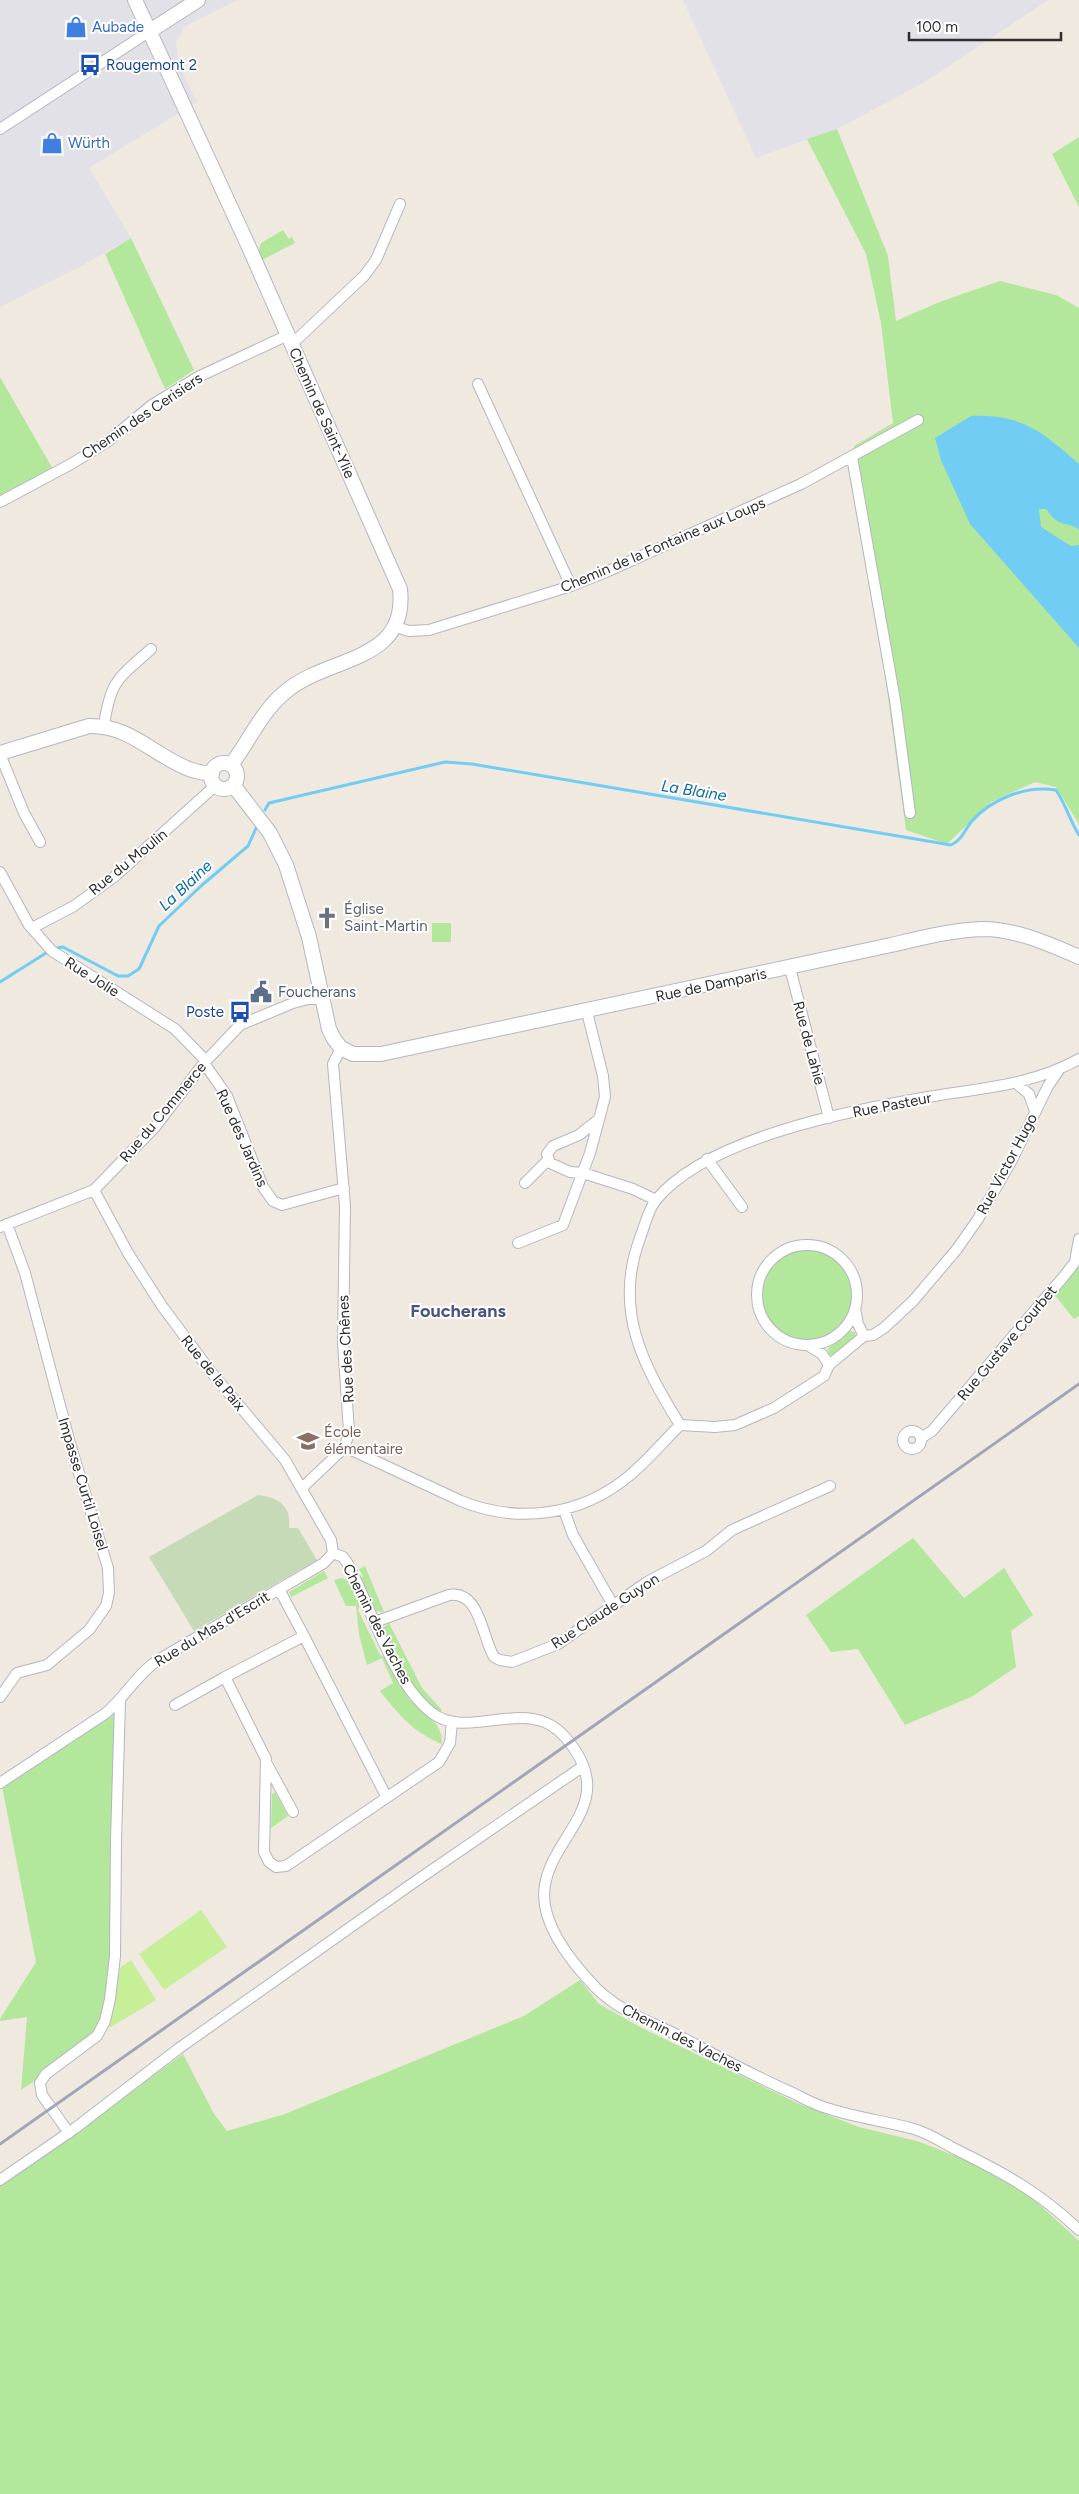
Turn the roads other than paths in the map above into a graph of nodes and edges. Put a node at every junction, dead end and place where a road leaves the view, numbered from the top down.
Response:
1 (136, 0) edge
2 (199, 1) edge
3 (150, 31) junction
4 (0, 129) edge
5 (400, 204) dead end
6 (290, 340) junction
7 (478, 384) dead end
8 (918, 420) dead end
9 (852, 457) junction
10 (0, 502) edge
11 (571, 586) junction
12 (396, 627) junction
13 (151, 649) dead end
14 (104, 725) junction
15 (0, 753) edge
16 (231, 765) junction
17 (214, 780) junction
18 (232, 785) junction
19 (910, 812) dead end
20 (40, 842) dead end
21 (0, 872) edge
22 (32, 928) junction
23 (1079, 957) edge
24 (790, 968) junction
25 (324, 999) junction
26 (587, 1012) junction
27 (341, 1048) junction
28 (1079, 1059) edge
29 (205, 1062) junction
30 (1059, 1070) junction
31 (1016, 1083) junction
32 (1035, 1111) junction
33 (600, 1118) junction
34 (829, 1118) junction
35 (707, 1159) junction
36 (548, 1160) junction
37 (583, 1173) junction
38 (524, 1183) dead end
39 (344, 1188) junction
40 (94, 1190) junction
41 (656, 1200) junction
42 (742, 1206) dead end
43 (4, 1225) edge
44 (1079, 1239) edge
45 (518, 1243) dead end
46 (855, 1309) junction
47 (864, 1336) junction
48 (808, 1346) junction
49 (829, 1365) junction
50 (680, 1425) junction
51 (921, 1438) dead end
52 (345, 1447) junction
53 (830, 1486) dead end
54 (302, 1488) junction
55 (564, 1510) junction
56 (333, 1553) junction
57 (279, 1589) junction
58 (613, 1605) junction
59 (375, 1622) junction
60 (304, 1636) junction
61 (226, 1677) junction
62 (0, 1696) edge
63 (120, 1701) junction
64 (176, 1706) dead end
65 (452, 1722) junction
66 (266, 1763) junction
67 (582, 1767) junction
68 (0, 1783) edge
69 (386, 1796) junction
70 (293, 1812) dead end
71 (69, 2133) junction
72 (0, 2180) edge
73 (1079, 2230) edge

1 - 3 main road, Chemin de Saint-Ylie
2 - 3 main road
3 - 4 street
3 - 6 main road, Chemin de Saint-Ylie
5 - 6 street, Chemin des Cerisiers
6 - 10 street, Chemin des Cerisiers
6 - 12 main road, Chemin de Saint-Ylie
7 - 11 street
8 - 9 street, Chemin de la Fontaine aux Loups
9 - 11 street, Chemin de la Fontaine aux Loups
9 - 19 street
11 - 12 street, Chemin de la Fontaine aux Loups
12 - 16 main road
13 - 14 street
14 - 15 main road
14 - 17 main road
15 - 20 street
16 - 17 main road
16 - 18 main road
17 - 18 main road
17 - 22 street, Rue du Moulin
18 - 25 main road
21 - 22 street, Rue Jolie
22 - 29 street, Rue Jolie
23 - 24 main road, Rue de Damparis
24 - 26 main road, Rue de Damparis
24 - 34 street, Rue de Lahie
25 - 27 main road
25 - 29 street, Rue du Commerce
26 - 27 main road, Rue de Damparis
26 - 33 street
27 - 39 street, Rue des Chênes
28 - 30 street, Rue Pasteur
29 - 39 street, Rue des Jardins
29 - 40 street, Rue du Commerce
30 - 31 street, Rue Pasteur
30 - 32 street, Rue Victor Hugo
31 - 32 street
31 - 34 street, Rue Pasteur
32 - 47 street, Rue Victor Hugo
33 - 36 street
33 - 37 street
34 - 35 street, Rue Pasteur
35 - 41 street, Rue Pasteur
35 - 42 street
36 - 37 street
36 - 38 street
37 - 41 street
37 - 45 street
39 - 52 street, Rue des Chênes
40 - 43 street, Rue du Commerce
40 - 54 street, Rue de la Paix
41 - 50 street, Rue Pasteur
43 - 62 street, Impasse Curtil Loisel
44 - 51 street, Rue Gustave Courbet
46 - 47 street
46 - 48 street
46 - 48 street
47 - 49 street, Rue Victor Hugo
48 - 49 street
49 - 50 street, Rue Victor Hugo
50 - 55 street
52 - 54 street
52 - 55 street
53 - 58 street, Rue Claude Guyon
54 - 56 street, Rue de la Paix
55 - 58 street
56 - 57 street, Rue du Mas d'Escrit
56 - 59 street, Chemin des Vaches
57 - 60 street
57 - 63 street, Rue du Mas d'Escrit
58 - 59 street, Rue Claude Guyon
59 - 65 street, Chemin des Vaches
60 - 61 street
60 - 69 street
61 - 64 street
61 - 66 street
63 - 68 street, Rue du Mas d'Escrit
63 - 71 street
65 - 67 street, Chemin des Vaches
65 - 69 street
66 - 69 street
66 - 70 street
67 - 71 street
67 - 73 street, Chemin des Vaches
71 - 72 street

